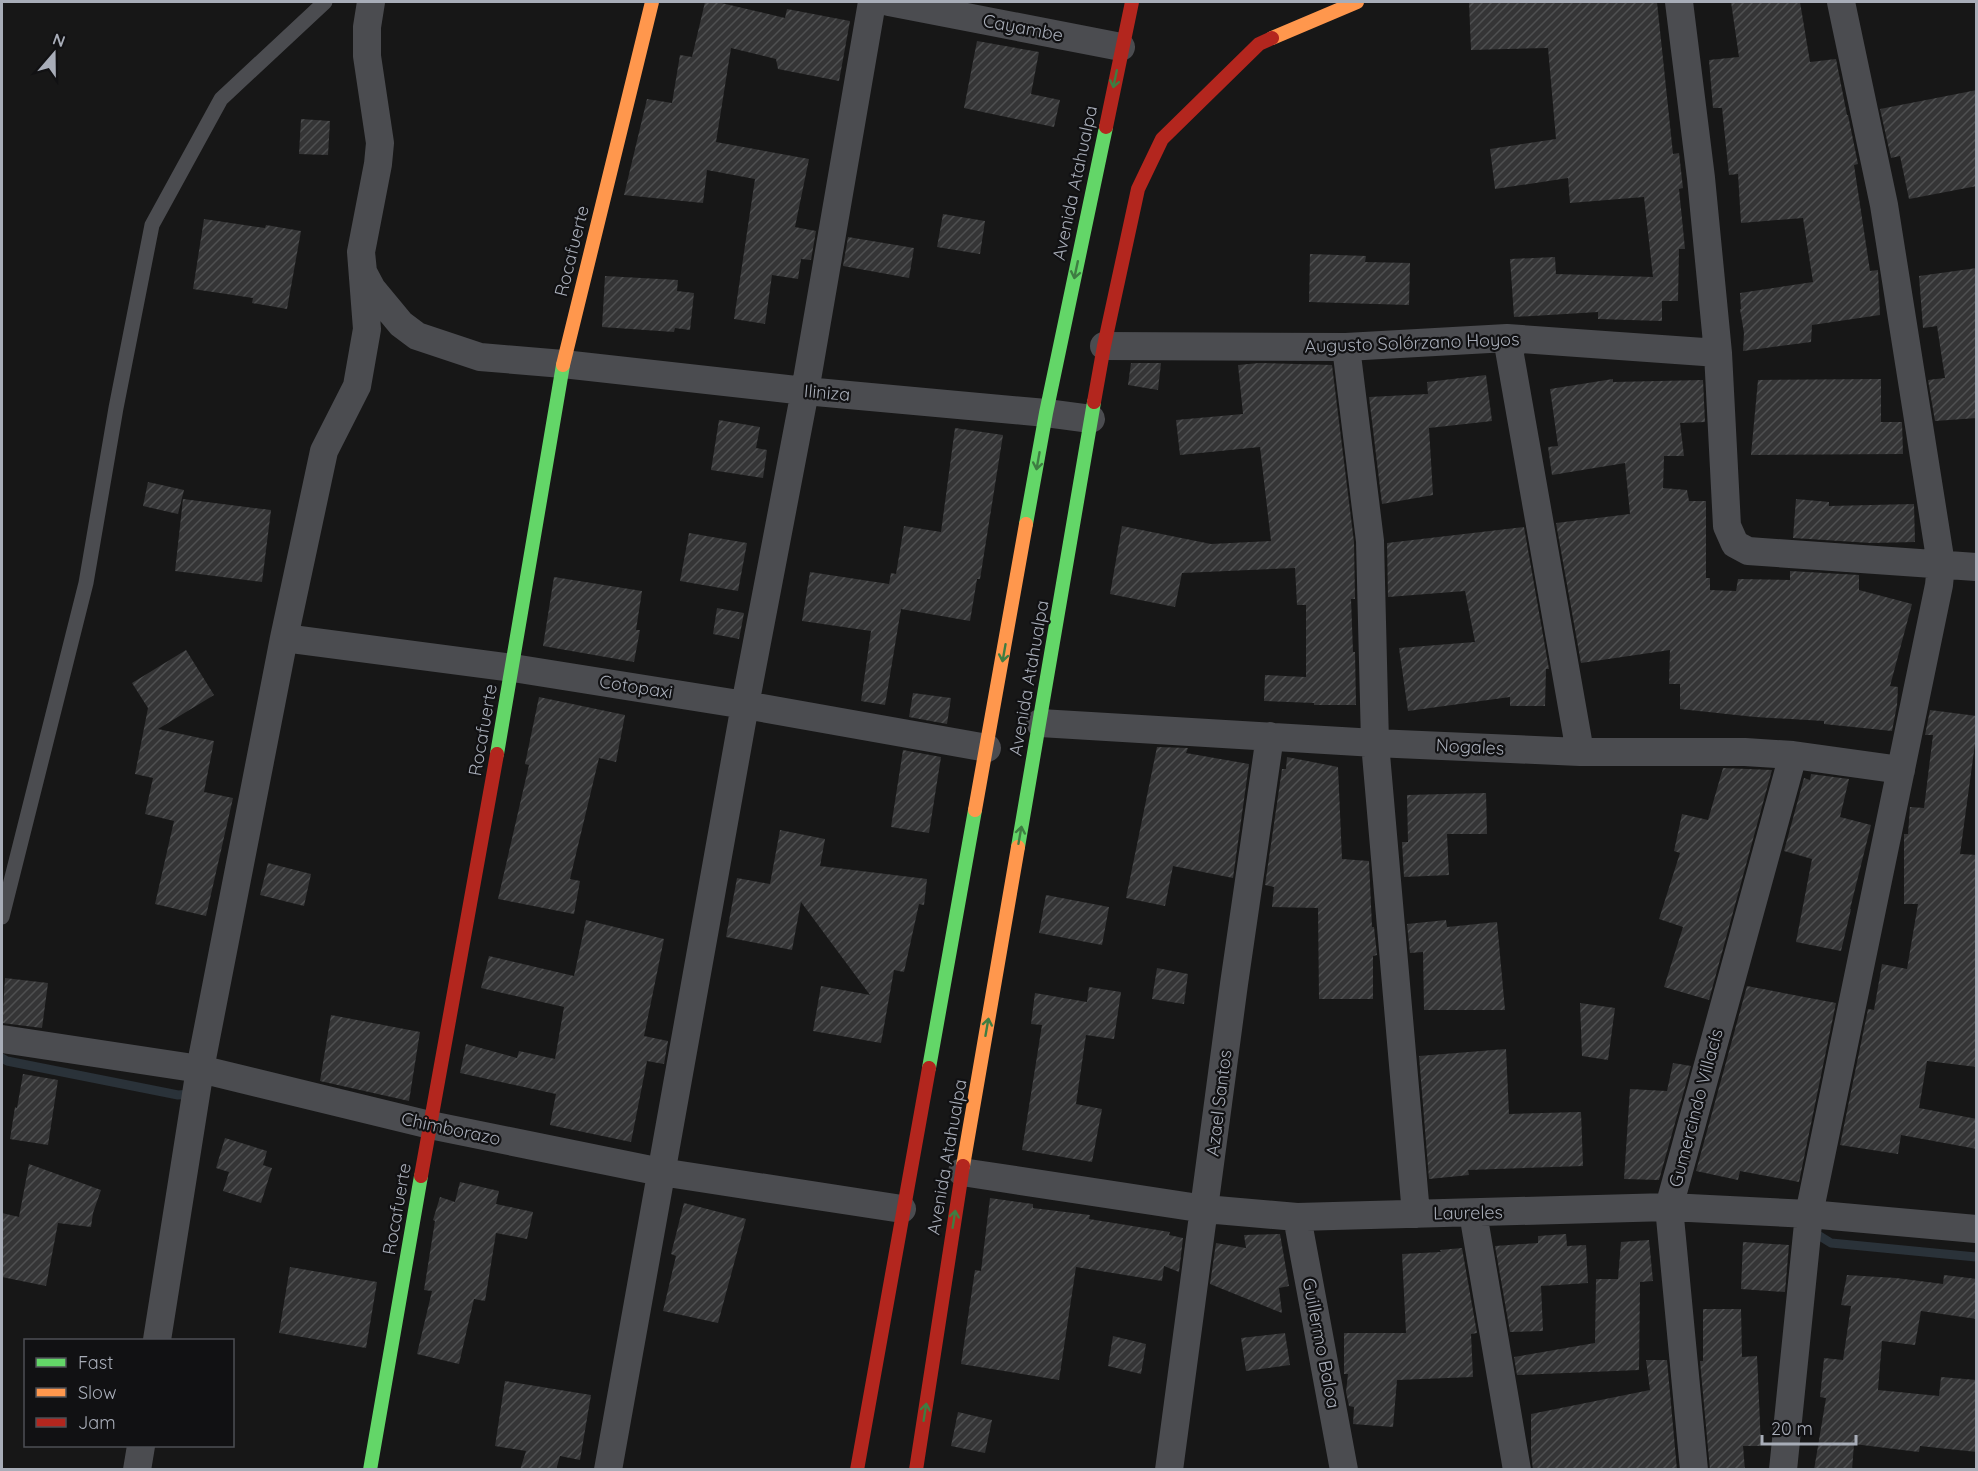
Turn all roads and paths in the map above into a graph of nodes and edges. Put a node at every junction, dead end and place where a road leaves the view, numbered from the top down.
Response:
1 (325, 2) edge
2 (371, 2) edge
3 (652, 2) edge
4 (872, 2) edge
5 (889, 2) edge
6 (1132, 2) edge
7 (1357, 2) edge
8 (1679, 2) edge
9 (1841, 2) edge
10 (1121, 47) junction
11 (361, 252) junction
12 (1507, 338) junction
13 (1104, 346) junction
14 (1346, 347) junction
15 (1719, 353) junction
16 (563, 364) junction
17 (805, 391) junction
18 (1046, 413) junction
19 (1091, 419) junction
20 (1941, 564) junction
21 (1977, 567) edge
22 (284, 638) junction
23 (513, 668) junction
24 (745, 705) junction
25 (1040, 723) junction
26 (1270, 736) junction
27 (1375, 742) junction
28 (987, 748) junction
29 (1580, 752) junction
30 (1793, 755) junction
31 (1900, 770) junction
32 (2, 917) edge
33 (2, 1039) edge
34 (200, 1069) junction
35 (430, 1125) junction
36 (661, 1172) junction
37 (962, 1172) junction
38 (1669, 1207) junction
39 (902, 1209) junction
40 (1205, 1209) junction
41 (1473, 1213) junction
42 (1416, 1214) junction
43 (1809, 1214) junction
44 (1297, 1218) junction
45 (1977, 1228) edge
46 (157, 1339) edge
47 (141, 1447) edge
48 (137, 1470) edge
49 (370, 1470) edge
50 (608, 1470) edge
51 (857, 1470) edge
52 (916, 1470) edge
53 (1169, 1470) edge
54 (1344, 1470) edge
55 (1517, 1470) edge
56 (1694, 1470) edge
57 (1783, 1470) edge

1 - 32 lane
2 - 11 street
3 - 16 main road, Rocafuerte
4 - 17 street
5 - 10 street, Cayambe
6 - 10 main road, Avenida Atahualpa
7 - 13 main road, Avenida Atahualpa
8 - 15 street
9 - 20 street
10 -> 18 main road, Avenida Atahualpa
11 - 16 street, Iliniza
11 - 22 street
12 - 14 street, Augusto Solórzano Hoyos
12 - 15 street, Augusto Solórzano Hoyos
12 - 29 street
13 - 14 street, Augusto Solórzano Hoyos
13 - 19 main road, Avenida Atahualpa
14 - 27 street
15 - 20 street
16 - 17 street, Iliniza
16 - 23 main road, Rocafuerte
17 - 18 street, Iliniza
17 - 24 street
18 - 19 street, Iliniza
18 -> 28 main road, Avenida Atahualpa
19 - 25 main road, Avenida Atahualpa
20 - 21 street
20 - 31 street
22 - 23 street, Cotopaxi
22 - 34 street
23 - 24 street, Cotopaxi
23 - 35 main road, Rocafuerte
24 - 28 street, Cotopaxi
24 - 36 street
25 - 26 street, Nogales
37 -> 25 main road, Avenida Atahualpa
26 - 27 street, Nogales
26 - 40 street, Azael Santos
27 - 29 street, Nogales
27 - 42 street
28 - 39 main road, Avenida Atahualpa
29 - 30 street, Nogales
30 - 31 street, Nogales
30 - 38 street, Gumercindo Villacís
31 - 43 street
33 - 34 street, Chimborazo
34 - 35 street, Chimborazo
34 - 46 street
35 - 36 street, Chimborazo
35 - 49 main road, Rocafuerte
36 - 39 street, Chimborazo
36 - 50 street
37 - 40 street, Laureles
52 -> 37 main road, Avenida Atahualpa
38 - 41 street, Laureles
38 - 43 street, Laureles
38 - 56 street, Gumercindo Villacís
39 - 51 main road, Avenida Atahualpa
40 - 44 street, Laureles
40 - 53 street, Azael Santos
41 - 42 street, Laureles
41 - 55 street
42 - 44 street, Laureles
43 - 45 street, Laureles
43 - 57 street
44 - 54 street, Guillermo Baloa
47 - 48 street

